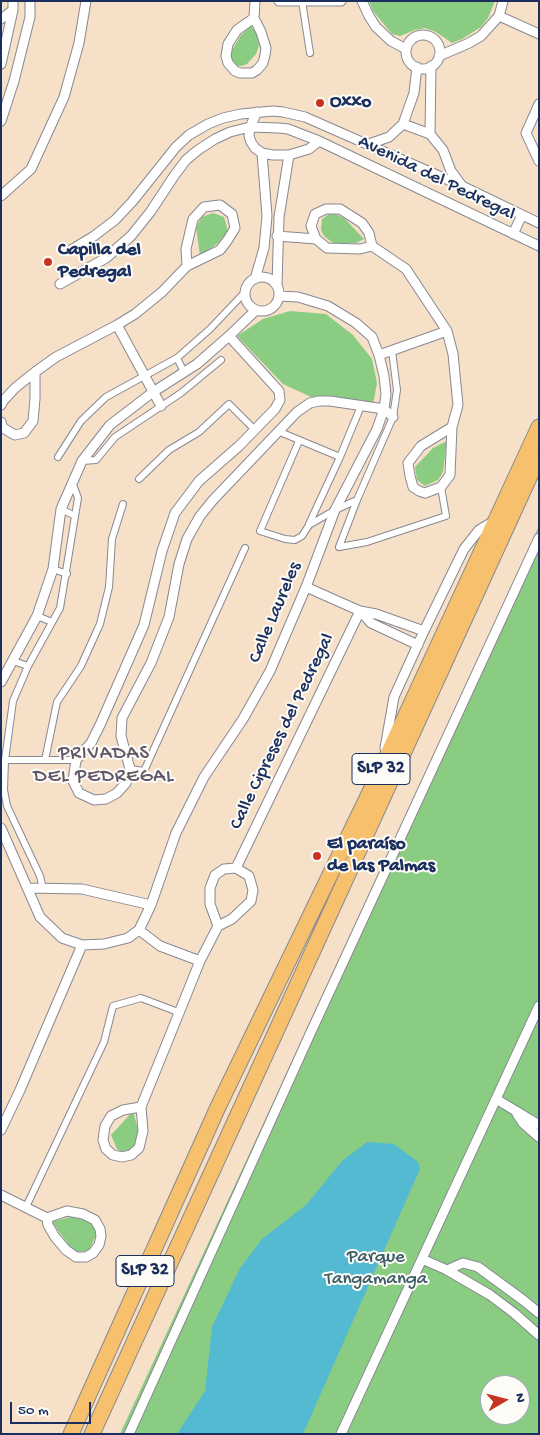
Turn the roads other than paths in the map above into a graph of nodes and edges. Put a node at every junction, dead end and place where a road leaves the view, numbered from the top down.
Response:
1 (30, 1) edge
2 (86, 1) edge
3 (255, 1) edge
4 (279, 1) edge
5 (341, 1) edge
6 (362, 1) edge
7 (503, 1) edge
8 (302, 2) edge
9 (13, 6) edge
10 (499, 16) junction
11 (254, 18) junction
12 (1, 19) edge
13 (539, 34) edge
14 (406, 49) junction
15 (310, 53) dead end
16 (439, 56) junction
17 (1, 64) edge
18 (431, 66) junction
19 (417, 67) junction
20 (414, 93) junction
21 (431, 96) junction
22 (539, 104) edge
23 (257, 112) junction
24 (1, 121) edge
25 (403, 124) junction
26 (250, 127) junction
27 (430, 134) junction
28 (319, 141) junction
29 (534, 142) edge
30 (368, 144) junction
31 (262, 153) junction
32 (288, 156) junction
33 (539, 161) edge
34 (462, 186) junction
35 (1, 196) edge
36 (522, 215) junction
37 (267, 216) junction
38 (279, 217) junction
39 (539, 223) edge
40 (513, 234) junction
41 (278, 236) junction
42 (316, 239) junction
43 (372, 246) junction
44 (539, 246) edge
45 (71, 250) dead end
46 (187, 266) junction
47 (255, 278) junction
48 (60, 284) dead end
49 (277, 285) junction
50 (246, 290) junction
51 (280, 296) junction
52 (256, 310) junction
53 (116, 325) junction
54 (447, 331) junction
55 (230, 336) junction
56 (392, 351) junction
57 (380, 355) junction
58 (177, 358) junction
59 (221, 360) dead end
60 (197, 364) junction
61 (35, 372) junction
62 (184, 372) junction
63 (204, 374) junction
64 (143, 375) junction
65 (153, 392) junction
66 (1, 405) edge
67 (161, 406) junction
68 (360, 406) junction
69 (384, 409) junction
70 (393, 417) junction
71 (1, 422) edge
72 (110, 425) junction
73 (452, 427) junction
74 (539, 427) edge
75 (255, 430) junction
76 (280, 432) junction
77 (115, 437) junction
78 (299, 441) junction
79 (539, 456) edge
80 (58, 457) dead end
81 (340, 457) junction
82 (82, 461) junction
83 (138, 479) dead end
84 (72, 482) junction
85 (441, 488) junction
86 (356, 500) junction
87 (123, 504) dead end
88 (61, 509) junction
89 (335, 510) junction
90 (75, 516) junction
91 (497, 520) junction
92 (309, 525) junction
93 (539, 538) edge
94 (245, 548) dead end
95 (53, 569) junction
96 (67, 574) junction
97 (306, 587) junction
98 (360, 611) junction
99 (37, 616) junction
100 (52, 622) junction
101 (424, 631) junction
102 (418, 645) junction
103 (12, 661) junction
104 (28, 666) junction
105 (1, 682) edge
106 (1, 725) edge
107 (10, 725) junction
108 (5, 760) junction
109 (46, 760) junction
110 (76, 760) junction
111 (382, 767) junction
112 (130, 769) junction
113 (4, 807) edge
114 (1, 828) edge
115 (236, 868) junction
116 (28, 888) junction
117 (43, 888) junction
118 (151, 905) junction
119 (218, 926) junction
120 (139, 930) junction
121 (82, 945) junction
122 (200, 961) junction
123 (539, 1006) edge
124 (178, 1012) junction
125 (496, 1099) junction
126 (140, 1107) junction
127 (516, 1111) junction
128 (539, 1125) edge
129 (1, 1130) edge
130 (539, 1137) edge
131 (1, 1195) edge
132 (26, 1206) junction
133 (46, 1218) junction
134 (422, 1259) junction
135 (447, 1270) junction
136 (539, 1312) edge
137 (539, 1335) edge
138 (71, 1434) edge
139 (92, 1434) edge
140 (129, 1434) edge
141 (341, 1434) edge

1 - 24 street
2 - 35 street
3 - 11 street
4 - 8 street
5 - 8 street
6 - 14 street
7 - 10 street
8 - 15 street
9 - 12 street
9 - 17 street
10 - 13 street
10 - 16 street
11 - 11 street
14 - 16 street
14 - 19 street
16 - 18 street
18 - 19 street
18 - 21 street
19 - 20 street
20 - 21 street
20 - 25 street
21 - 27 street
22 - 29 street
23 - 26 street
23 - 30 street, Avenida del Pedregal
23 - 45 street, Avenida del Pedregal
25 - 27 street
25 - 30 street
26 - 28 street, Avenida del Pedregal
26 - 31 street
26 - 48 street, Avenida del Pedregal
27 - 34 street
28 - 32 street
28 - 40 street, Avenida del Pedregal
29 - 33 street
30 - 34 street, Avenida del Pedregal
31 - 32 street
31 - 37 street
32 - 38 street
34 - 36 street, Avenida del Pedregal
36 - 39 street, Avenida del Pedregal
36 - 40 street
37 - 38 street
37 - 47 street
38 - 41 street
40 - 44 street, Avenida del Pedregal
41 - 42 street
41 - 49 street
42 - 43 street
42 - 43 street
43 - 54 street
46 - 46 street
46 - 53 street
47 - 49 street
47 - 50 street
49 - 51 street
50 - 52 street
50 - 58 street
51 - 52 street
51 - 57 street, Calle Laureles
52 - 55 street
53 - 61 street
53 - 64 street
54 - 56 street
54 - 73 street
55 - 60 street
55 - 75 street
56 - 57 street
56 - 70 street
57 - 69 street, Calle Laureles
58 - 62 street
58 - 64 street
59 - 63 street
60 - 62 street
60 - 63 street
61 - 66 street
61 - 71 street
62 - 65 street
63 - 67 street
64 - 65 street
64 - 80 street
65 - 67 street
65 - 72 street
67 - 77 street
68 - 69 street
68 - 76 street
68 - 81 street
69 - 70 street
69 - 89 street, Calle Laureles
70 - 86 street
72 - 77 street
72 - 82 street
73 - 85 street
73 - 85 street
74 - 91 highway, SLP 32
75 - 83 street
75 - 110 street
76 - 78 street
76 - 112 street
77 - 82 street
78 - 81 street
78 - 92 street
79 - 139 highway, SLP 32
81 - 92 street
82 - 84 street
84 - 88 street
84 - 90 street
85 - 86 street
86 - 89 street
87 - 109 street
88 - 90 street
88 - 95 street
89 - 92 street
89 - 97 street, Calle Laureles
90 - 96 street
91 - 101 street
91 - 111 highway, SLP 32
93 - 140 street
94 - 112 street
95 - 96 street
95 - 99 street
96 - 100 street
97 - 98 street
97 - 118 street, Calle Laureles
98 - 101 street
98 - 102 street
98 - 115 street, Calle Cipreses del Pedregal
99 - 100 street
99 - 103 street
100 - 104 street
101 - 102 street
102 - 111 street
103 - 104 street
103 - 105 street
104 - 107 street
106 - 107 street
107 - 108 street
108 - 109 street
108 - 113 street
109 - 110 street
110 - 112 street
111 - 138 highway, SLP 32
113 - 117 street
114 - 116 street
115 - 119 street
115 - 119 street
116 - 117 street
116 - 121 street
117 - 118 street
118 - 120 street, Calle Laureles
119 - 122 street
120 - 121 street
120 - 122 street
121 - 129 street
122 - 124 street
123 - 125 street
124 - 126 street
124 - 132 street
125 - 127 street
125 - 134 street
126 - 126 street
127 - 128 street
127 - 130 street
131 - 132 street
132 - 133 street
133 - 133 street
134 - 135 street
134 - 141 street
135 - 136 street
135 - 137 street

